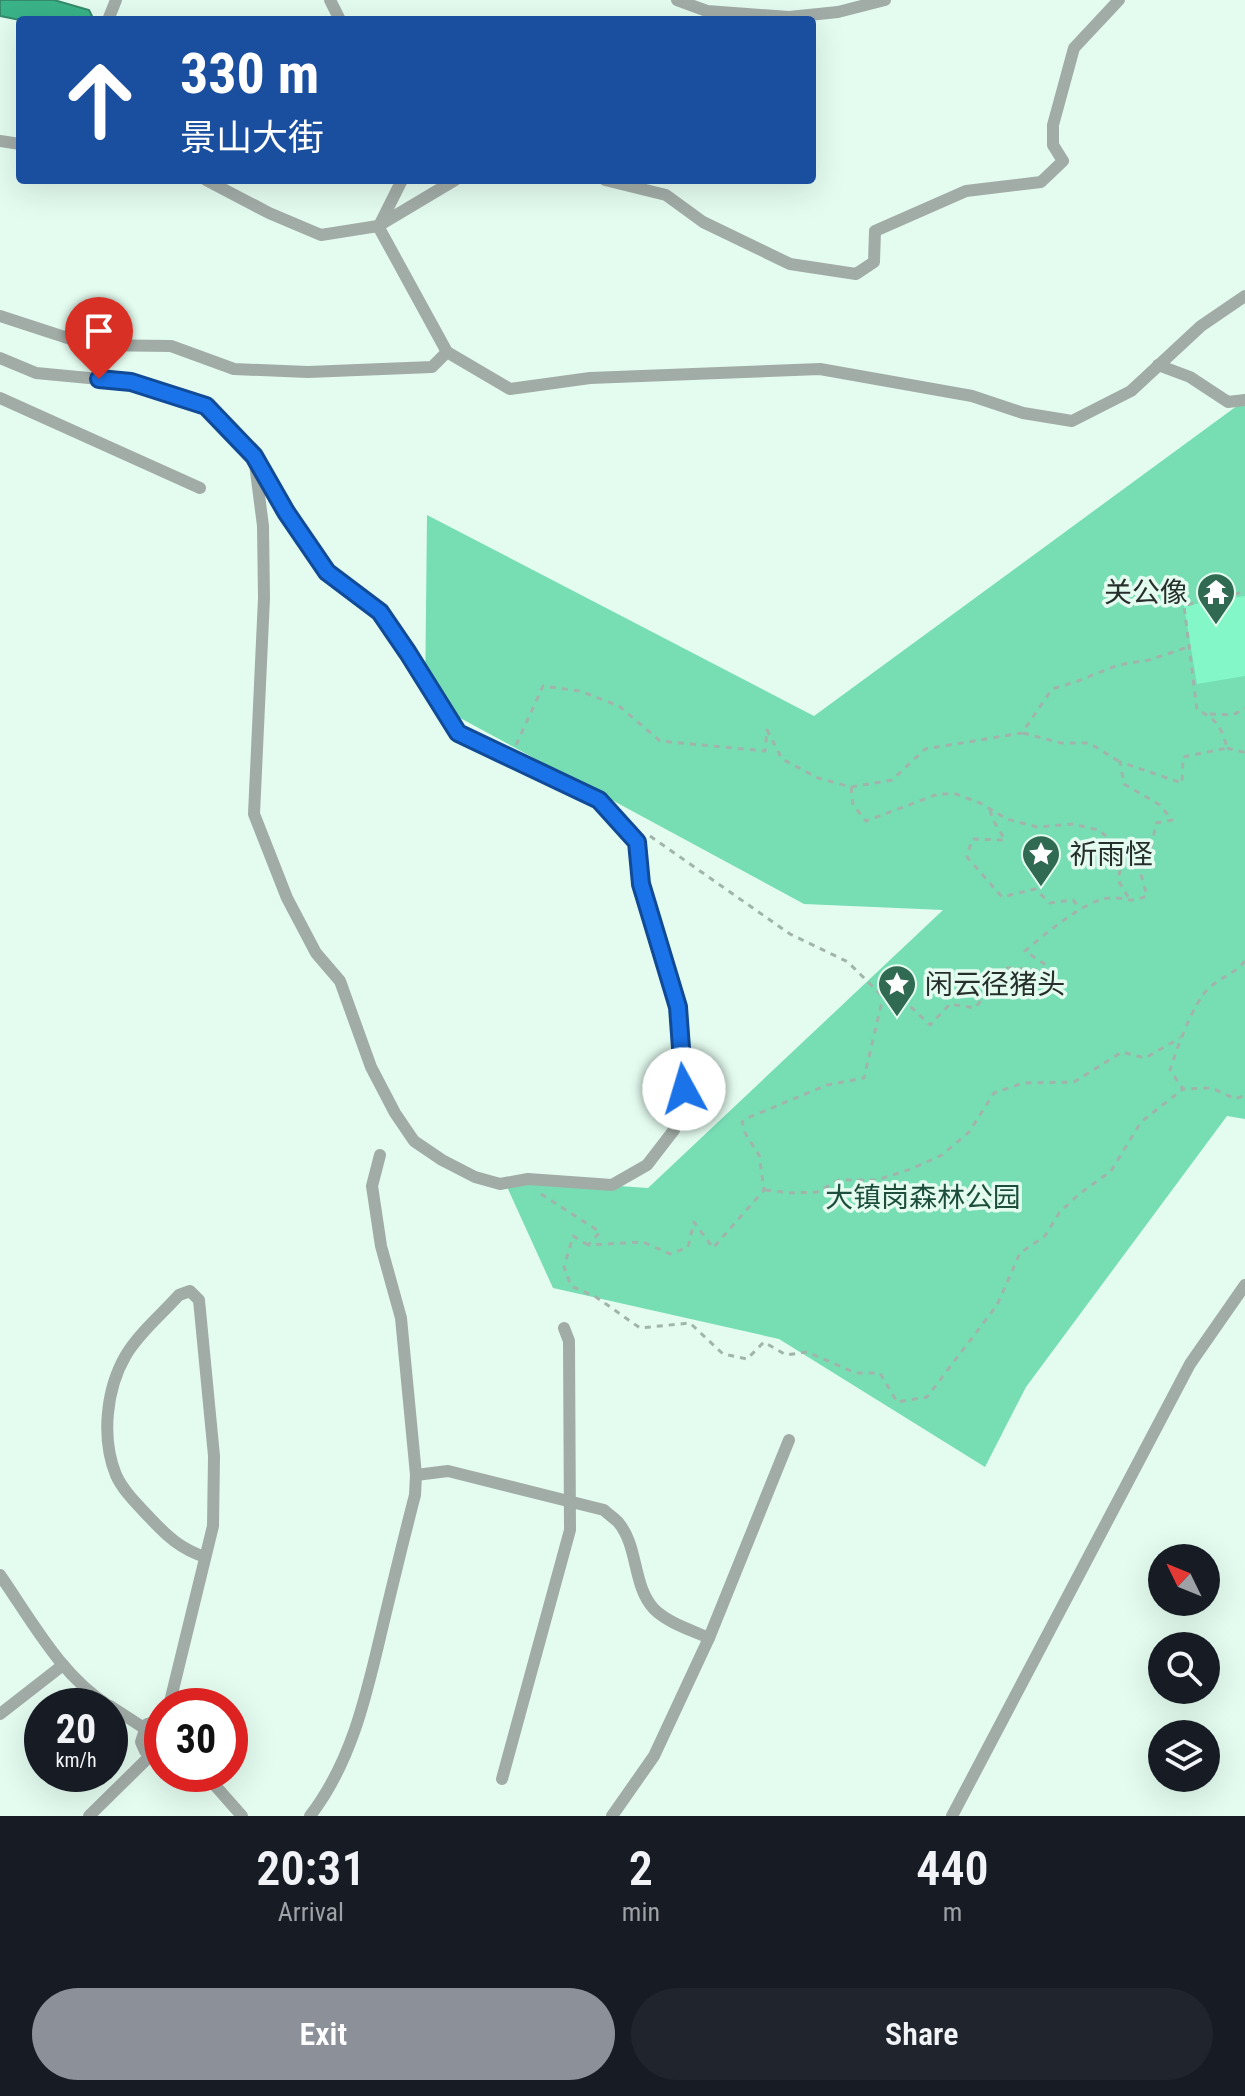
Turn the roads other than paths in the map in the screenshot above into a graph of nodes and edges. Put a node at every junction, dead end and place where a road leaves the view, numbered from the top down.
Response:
1 (677, 0) edge
2 (885, 0) edge
3 (1119, 0) edge
4 (775, 16) edge
5 (799, 16) edge
6 (214, 184) edge
7 (400, 184) edge
8 (448, 184) edge
9 (621, 184) edge
10 (378, 226) junction
11 (1245, 296) edge
12 (0, 316) edge
13 (447, 352) junction
14 (0, 358) edge
15 (1158, 365) junction
16 (0, 398) edge
17 (1245, 400) edge
18 (254, 456) junction
19 (200, 488) dead end
20 (380, 1155) dead end
21 (1245, 1285) edge
22 (564, 1328) dead end
23 (789, 1440) dead end
24 (416, 1475) junction
25 (571, 1500) junction
26 (205, 1557) junction
27 (0, 1575) edge
28 (709, 1638) junction
29 (63, 1665) junction
30 (84, 1688) edge
31 (173, 1688) edge
32 (0, 1714) edge
33 (128, 1718) edge
34 (144, 1728) joint
35 (144, 1747) edge
36 (144, 1762) edge
37 (502, 1779) dead end
38 (219, 1792) edge
39 (89, 1816) edge
40 (242, 1816) edge
41 (310, 1816) edge
42 (612, 1816) edge
43 (952, 1816) edge

1 - 4 street
2 - 5 street
3 - 9 street
6 - 10 street
7 - 10 street
8 - 10 street
10 - 13 street
11 - 15 street
12 - 13 street
13 - 15 street
14 - 18 street
15 - 17 street
16 - 19 street
18 - 18 street
20 - 24 street
21 - 43 street
22 - 25 street
23 - 28 street
24 - 25 street
24 - 41 street
25 - 28 street
25 - 37 street
26 - 26 street
26 - 31 street
27 - 29 street
28 - 42 street
29 - 30 street
29 - 32 street
33 - 34 street
34 - 35 street
36 - 39 street
38 - 40 street

